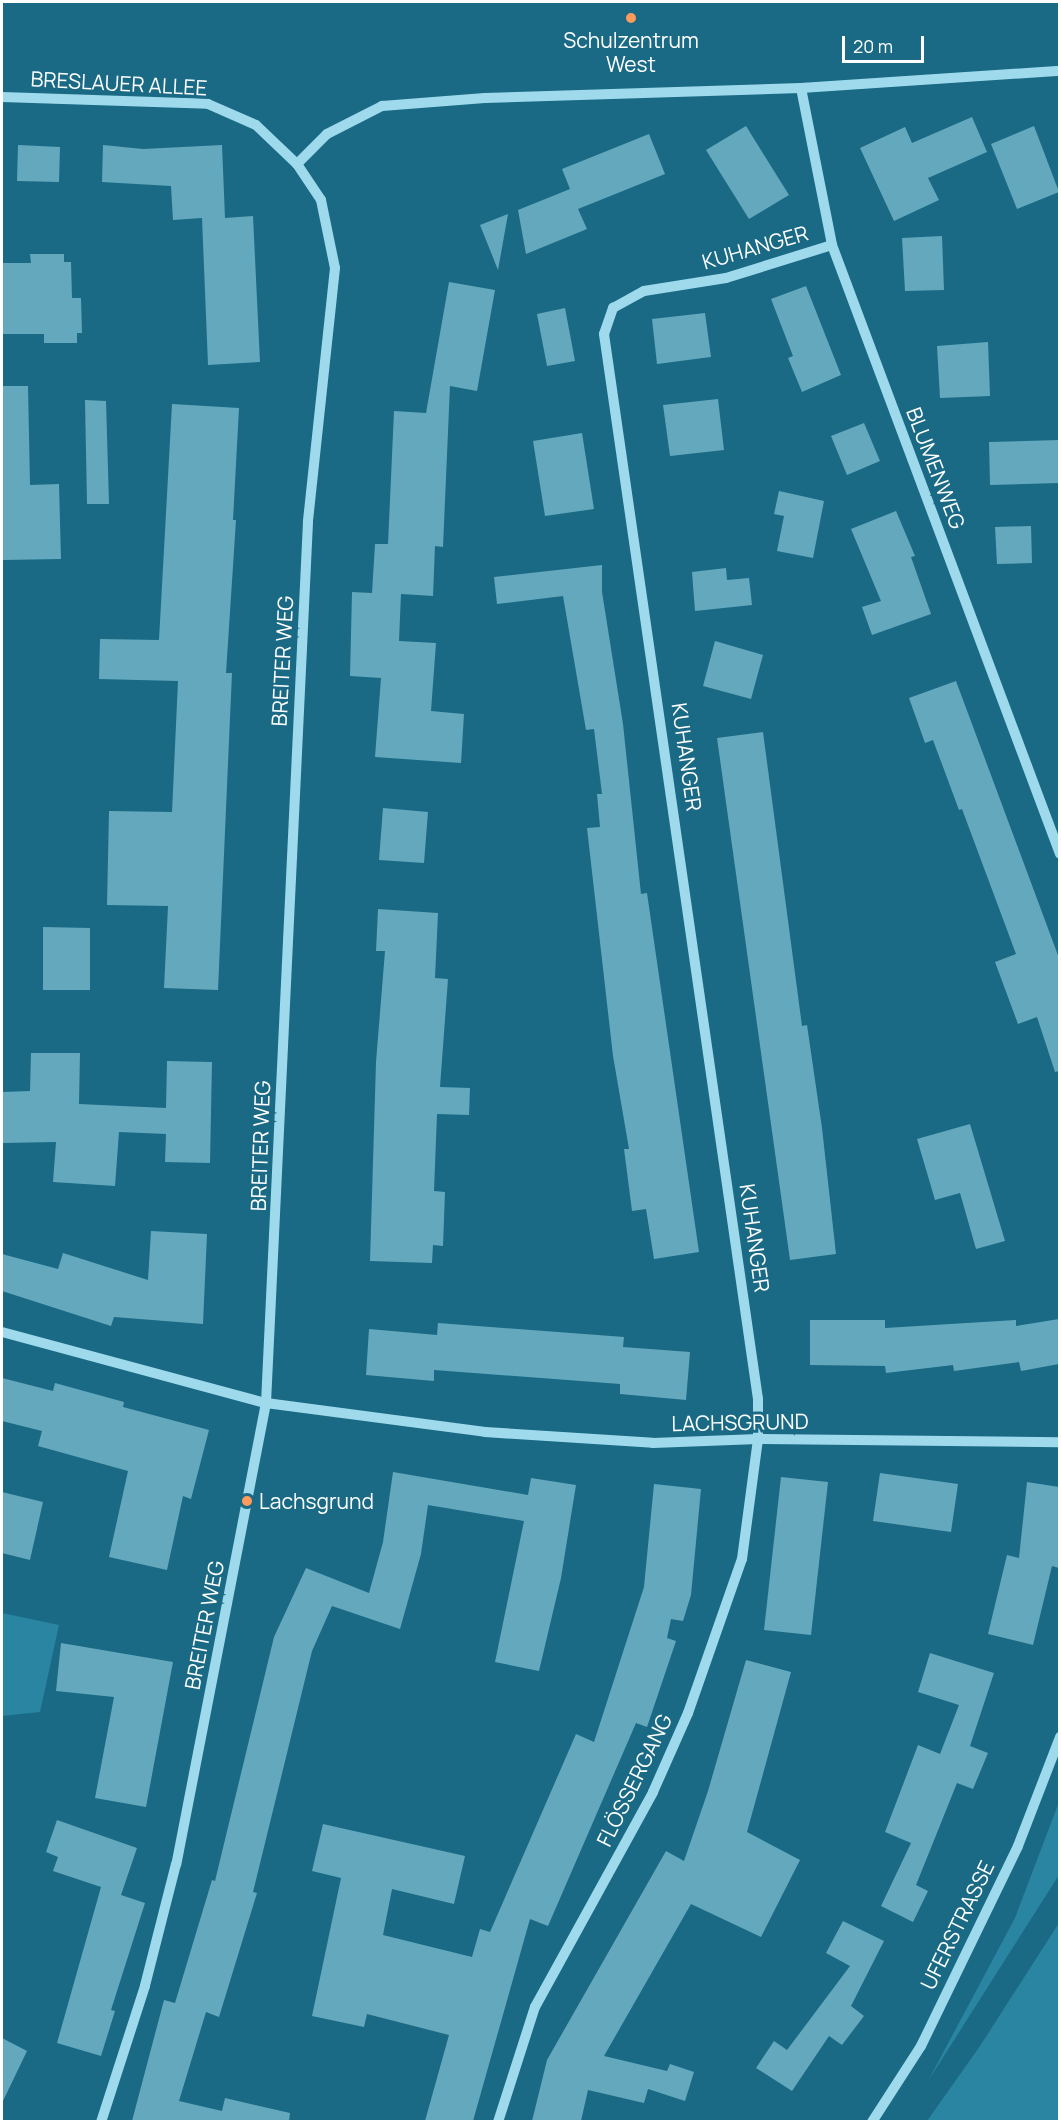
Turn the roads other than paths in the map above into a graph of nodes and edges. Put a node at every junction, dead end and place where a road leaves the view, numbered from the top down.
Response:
1 (1059, 70) edge
2 (801, 88) junction
3 (2, 97) edge
4 (297, 164) junction
5 (832, 245) junction
6 (1059, 854) edge
7 (2, 1332) edge
8 (266, 1403) junction
9 (758, 1439) junction
10 (1059, 1442) edge
11 (1059, 1737) edge
12 (101, 2121) edge
13 (498, 2121) edge
14 (872, 2121) edge

1 - 2 street
2 - 4 street
2 - 5 street, BLUMENWEG
3 - 4 street, BRESLAUER ALLEE
4 - 8 street, BREITER WEG
5 - 6 street, BLUMENWEG
5 - 9 street, KUHANGER
7 - 8 street, LACHSGRUND
8 - 9 street, LACHSGRUND
8 - 12 street, BREITER WEG
9 - 10 street, LACHSGRUND
9 - 13 street, FLÖSSERGANG
11 - 14 street, UFERSTRASSE

